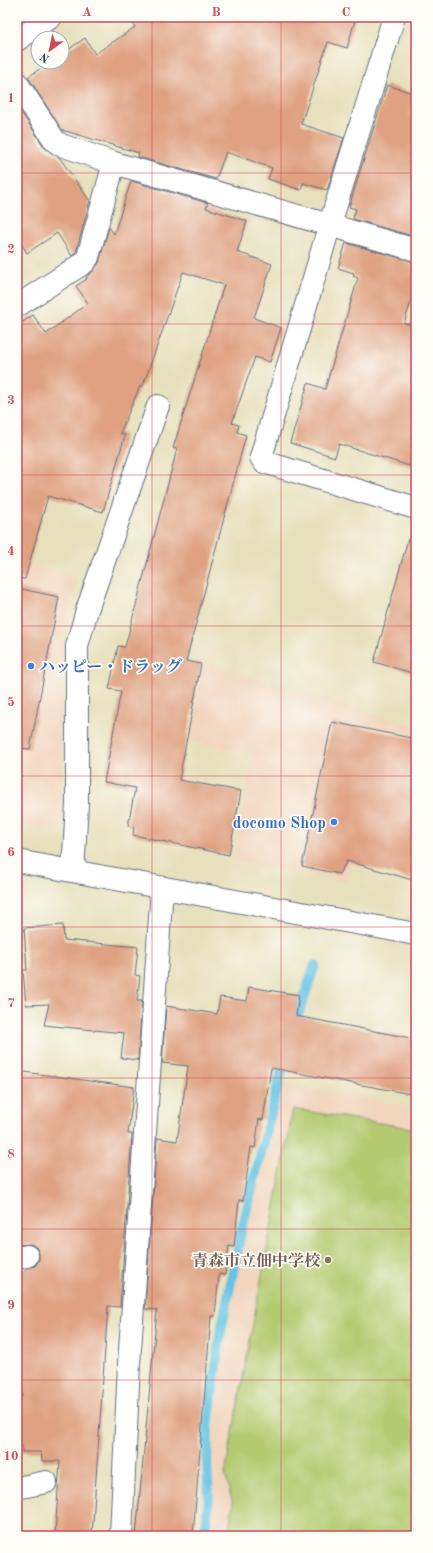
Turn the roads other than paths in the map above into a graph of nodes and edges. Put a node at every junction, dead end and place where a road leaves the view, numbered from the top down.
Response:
1 (51, 17) edge
2 (394, 17) edge
3 (17, 40) edge
4 (17, 83) edge
5 (114, 163) junction
6 (330, 224) junction
7 (416, 250) edge
8 (17, 306) edge
9 (158, 406) dead end
10 (416, 508) edge
11 (17, 861) edge
12 (73, 871) junction
13 (162, 888) junction
14 (416, 934) edge
15 (46, 1482) dead end
16 (17, 1488) edge
17 (121, 1536) edge

1 - 3 street
2 - 6 street
4 - 5 street
5 - 6 street
5 - 8 street
6 - 7 street
6 - 10 street
9 - 12 street
11 - 12 street
12 - 13 street
13 - 14 street
13 - 17 street
15 - 16 street

